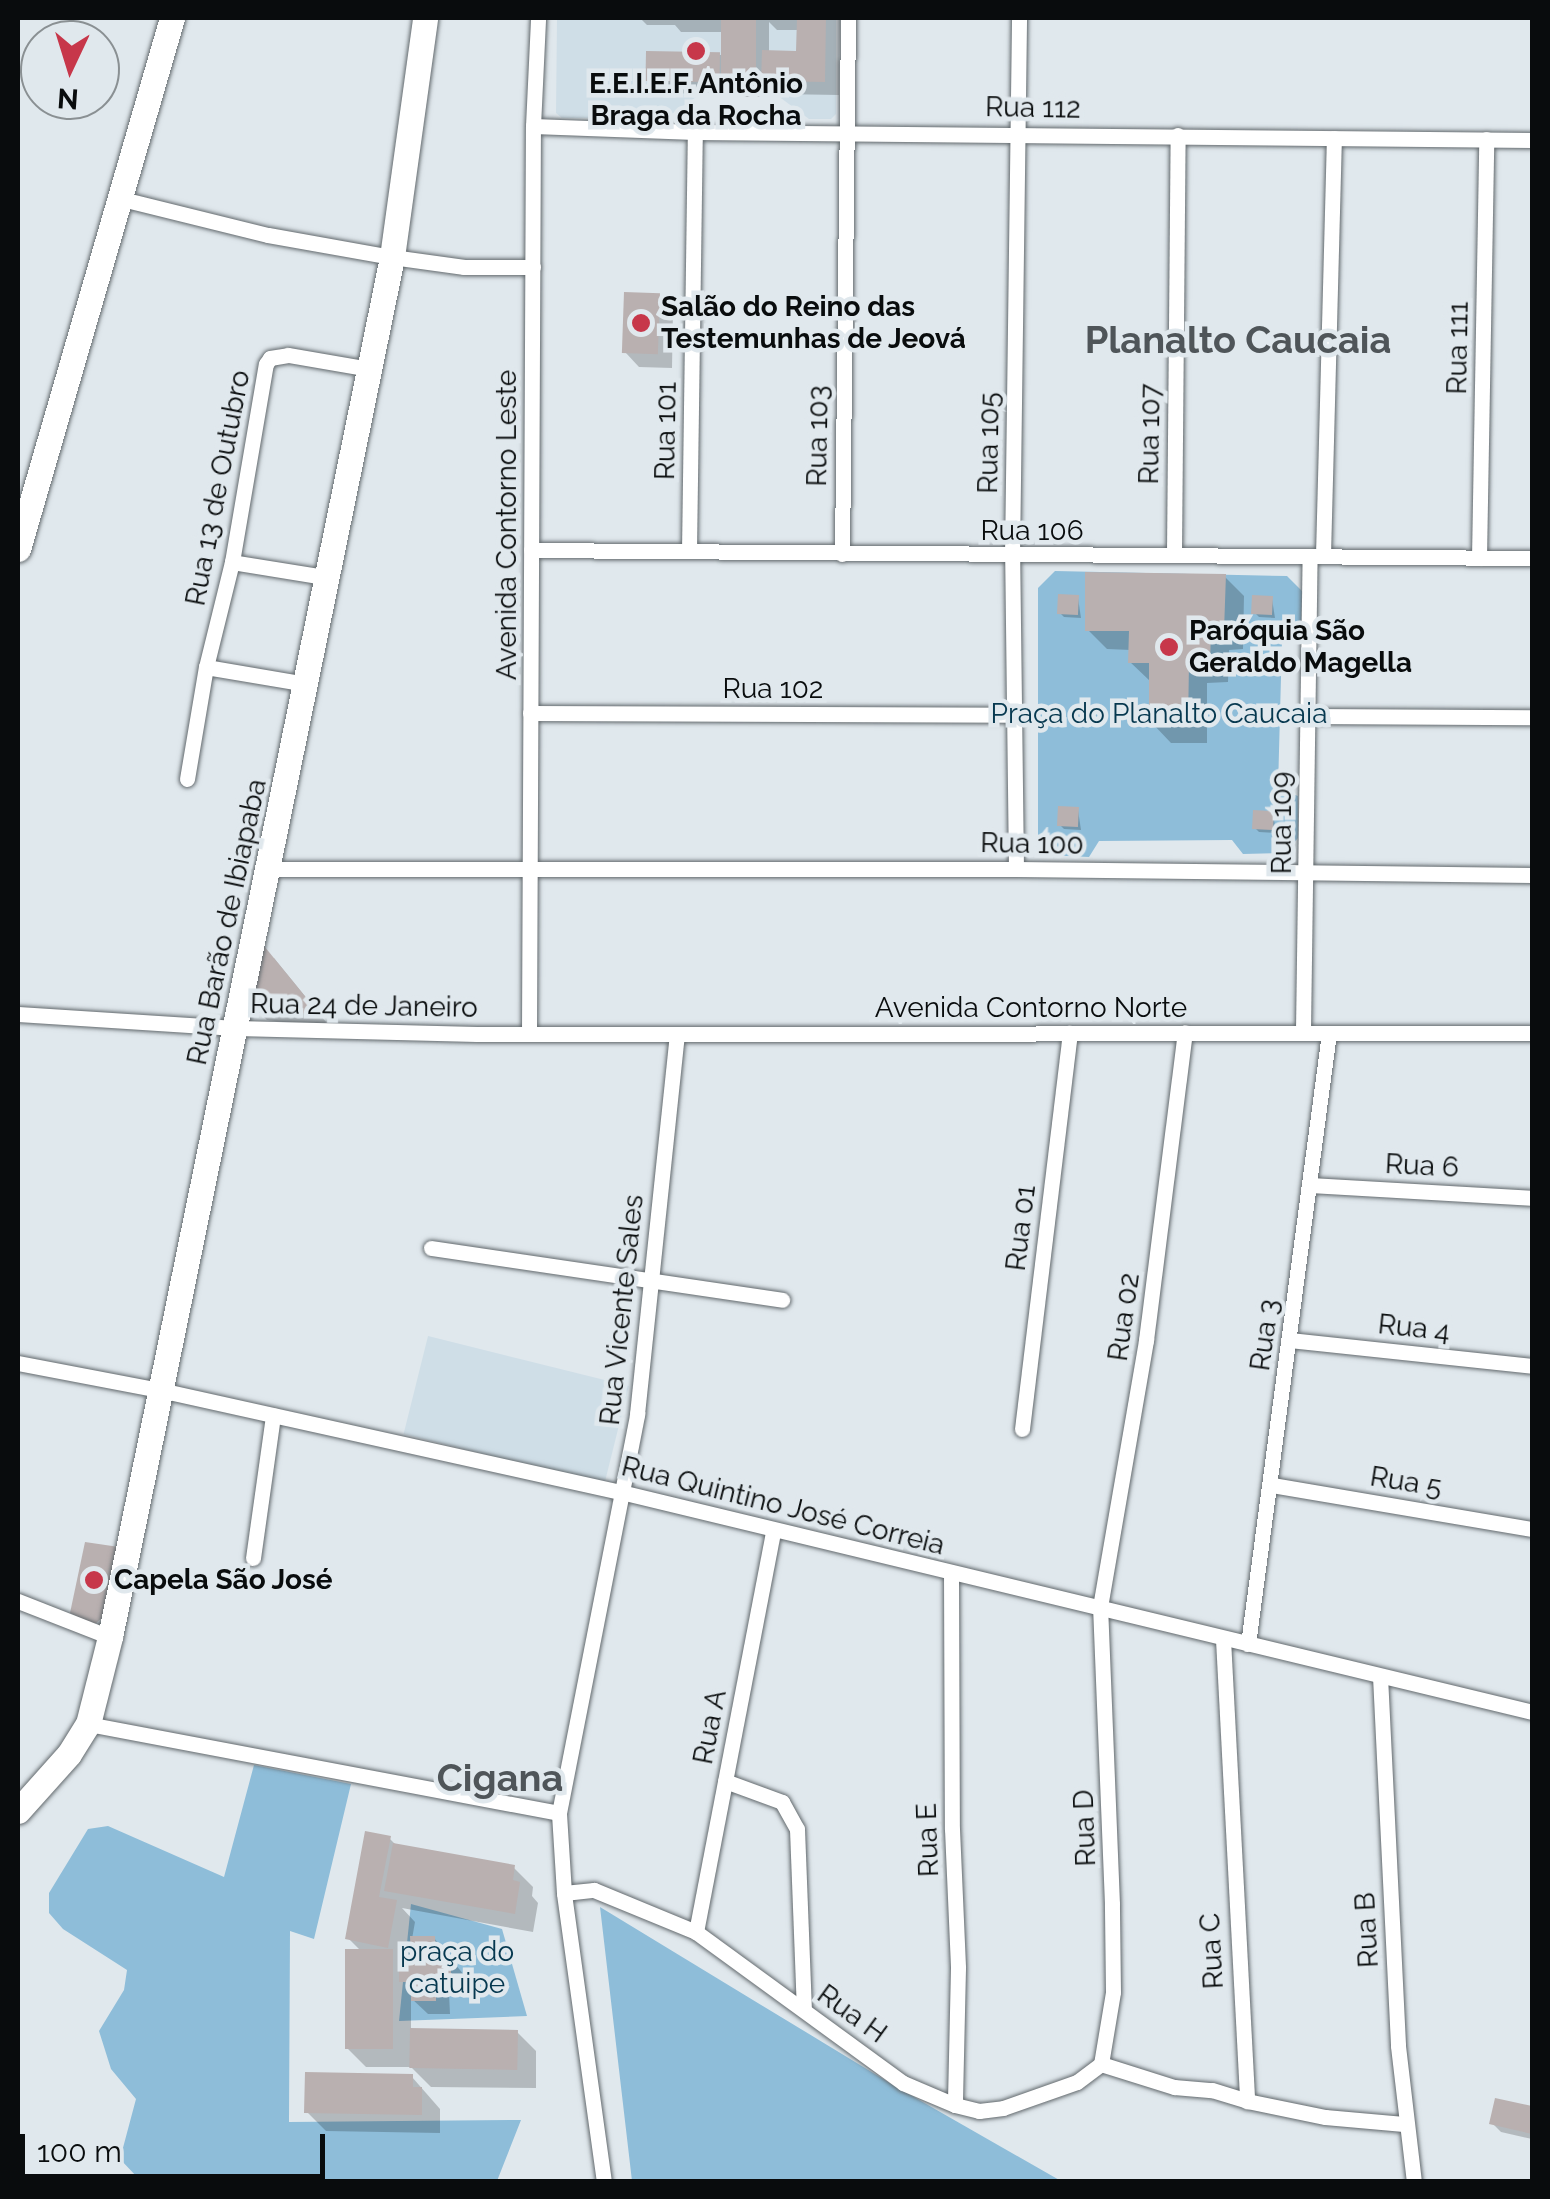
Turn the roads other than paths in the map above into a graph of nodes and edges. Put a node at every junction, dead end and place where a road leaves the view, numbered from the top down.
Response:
1 (172, 18) edge
2 (425, 18) edge
3 (538, 18) edge
4 (848, 18) edge
5 (1019, 18) edge
6 (534, 126) junction
7 (695, 132) junction
8 (1018, 132) junction
9 (847, 133) junction
10 (1178, 136) junction
11 (1334, 138) junction
12 (1486, 140) junction
13 (1532, 140) edge
14 (122, 199) junction
15 (392, 257) junction
16 (534, 267) junction
17 (368, 368) junction
18 (18, 545) edge
19 (531, 550) junction
20 (689, 551) junction
21 (842, 554) junction
22 (1174, 554) junction
23 (1316, 555) junction
24 (1012, 556) junction
25 (1479, 558) junction
26 (1532, 558) edge
27 (232, 562) junction
28 (325, 577) junction
29 (206, 667) junction
30 (306, 684) junction
31 (530, 713) junction
32 (1016, 715) junction
33 (1308, 716) junction
34 (1532, 717) edge
35 (187, 779) dead end
36 (1016, 868) junction
37 (268, 869) junction
38 (530, 871) junction
39 (1307, 875) junction
40 (1532, 875) edge
41 (18, 1014) edge
42 (236, 1028) junction
43 (1304, 1030) junction
44 (1185, 1032) junction
45 (1328, 1032) junction
46 (529, 1033) junction
47 (1070, 1033) junction
48 (1532, 1033) edge
49 (678, 1035) junction
50 (1309, 1185) junction
51 (1532, 1198) edge
52 (431, 1248) dead end
53 (650, 1283) junction
54 (782, 1300) dead end
55 (1290, 1340) junction
56 (18, 1363) edge
57 (1532, 1366) edge
58 (160, 1390) junction
59 (273, 1415) junction
60 (1022, 1429) dead end
61 (1272, 1485) junction
62 (624, 1493) junction
63 (1532, 1529) edge
64 (773, 1532) junction
65 (253, 1558) dead end
66 (951, 1574) junction
67 (18, 1601) edge
68 (1100, 1607) junction
69 (110, 1638) junction
70 (1223, 1639) junction
71 (1248, 1644) junction
72 (1380, 1676) junction
73 (1532, 1712) edge
74 (88, 1724) junction
75 (726, 1781) junction
76 (18, 1811) edge
77 (558, 1813) junction
78 (564, 1894) junction
79 (696, 1932) junction
80 (804, 2010) junction
81 (1101, 2064) junction
82 (1247, 2101) junction
83 (955, 2105) junction
84 (1404, 2124) junction
85 (604, 2182) edge
86 (1414, 2182) edge

1 - 14 main road
2 - 15 main road, Rua Barão de Ibiapaba
3 - 6 street, Avenida Contorno Leste
4 - 9 street, Rua 103
5 - 8 street, Rua 105
6 - 7 street, Rua 112
6 - 16 street, Avenida Contorno Leste
7 - 9 street, Rua 112
7 - 20 street, Rua 101
8 - 9 street, Rua 112
8 - 10 street, Rua 112
8 - 24 street, Rua 105
9 - 21 street, Rua 103
10 - 11 street, Rua 112
10 - 22 street, Rua 107
11 - 12 street, Rua 112
11 - 23 street, Rua 109
12 - 13 street, Rua 112
12 - 25 street, Rua 111
14 - 15 street
14 - 18 main road
15 - 16 street
15 - 17 main road, Rua Barão de Ibiapaba
16 - 19 street, Avenida Contorno Leste
17 - 27 street, Rua 13 de Outubro
17 - 28 main road, Rua Barão de Ibiapaba
19 - 20 street, Rua 106
19 - 31 street, Avenida Contorno Leste
20 - 21 street, Rua 106
21 - 24 street, Rua 106
22 - 23 street, Rua 106
22 - 24 street, Rua 106
23 - 25 street, Rua 106
23 - 33 street, Rua 109
24 - 32 street, Rua 105
25 - 26 street, Rua 106
27 - 28 street
27 - 29 street, Rua 13 de Outubro
28 - 30 main road, Rua Barão de Ibiapaba
29 - 30 street
29 - 35 street, Rua 13 de Outubro
30 - 37 main road, Rua Barão de Ibiapaba
31 - 32 street, Rua 102
31 - 38 street, Avenida Contorno Leste
32 - 36 street, Rua 105
33 - 34 street
33 - 39 street, Rua 109
36 - 38 street, Rua 100
36 - 39 street, Rua 100
37 - 38 street, Rua 100
37 - 42 main road, Rua Barão de Ibiapaba
38 - 46 street, Avenida Contorno Leste
39 - 40 street, Rua 100
39 - 43 street, Rua 109
41 - 42 street, Rua 24 de Janeiro
42 - 46 street, Rua 24 de Janeiro
42 - 58 main road, Rua Barão de Ibiapaba
43 - 44 street, Avenida Contorno Norte
43 - 45 street, Avenida Contorno Norte
44 - 47 street, Avenida Contorno Norte
44 - 68 street, Rua 02
45 - 48 street, Avenida Contorno Norte
45 - 50 street, Rua 3
46 - 49 street, Avenida Contorno Norte
47 - 49 street, Avenida Contorno Norte
47 - 60 street, Rua 01
49 - 53 street, Rua Vicente Sales
50 - 51 street, Rua 6
50 - 55 street, Rua 3
52 - 53 street
53 - 54 street
53 - 62 street, Rua Vicente Sales
55 - 57 street, Rua 4
55 - 61 street, Rua 3
56 - 58 street, Rua Quintino José Correia
58 - 59 street, Rua Quintino José Correia
58 - 69 main road, Rua Barão de Ibiapaba
59 - 62 street, Rua Quintino José Correia
59 - 65 street
61 - 63 street, Rua 5
61 - 71 street, Rua 3
62 - 64 street, Rua Quintino José Correia
62 - 77 street, Rua Vicente Sales
64 - 66 street, Rua Quintino José Correia
64 - 75 street, Rua A
66 - 68 street, Rua Quintino José Correia
66 - 83 street, Rua E
67 - 69 street
68 - 70 street, Rua Quintino José Correia
68 - 81 street, Rua D
69 - 74 main road, Rua Barão de Ibiapaba
70 - 71 street, Rua Quintino José Correia
70 - 82 street, Rua C
71 - 72 street, Rua Quintino José Correia
72 - 73 street, Rua Quintino José Correia
72 - 84 street, Rua B
74 - 76 main road, Rua Barão de Ibiapaba
74 - 77 street
75 - 79 street, Rua A
75 - 80 street
77 - 78 street, Rua Vicente Sales
78 - 79 street, Rua H
78 - 85 street, Rua Vicente Sales
79 - 80 street, Rua H
80 - 83 street, Rua H
81 - 82 street
81 - 83 street, Rua H
82 - 84 street
84 - 86 street, Rua B

